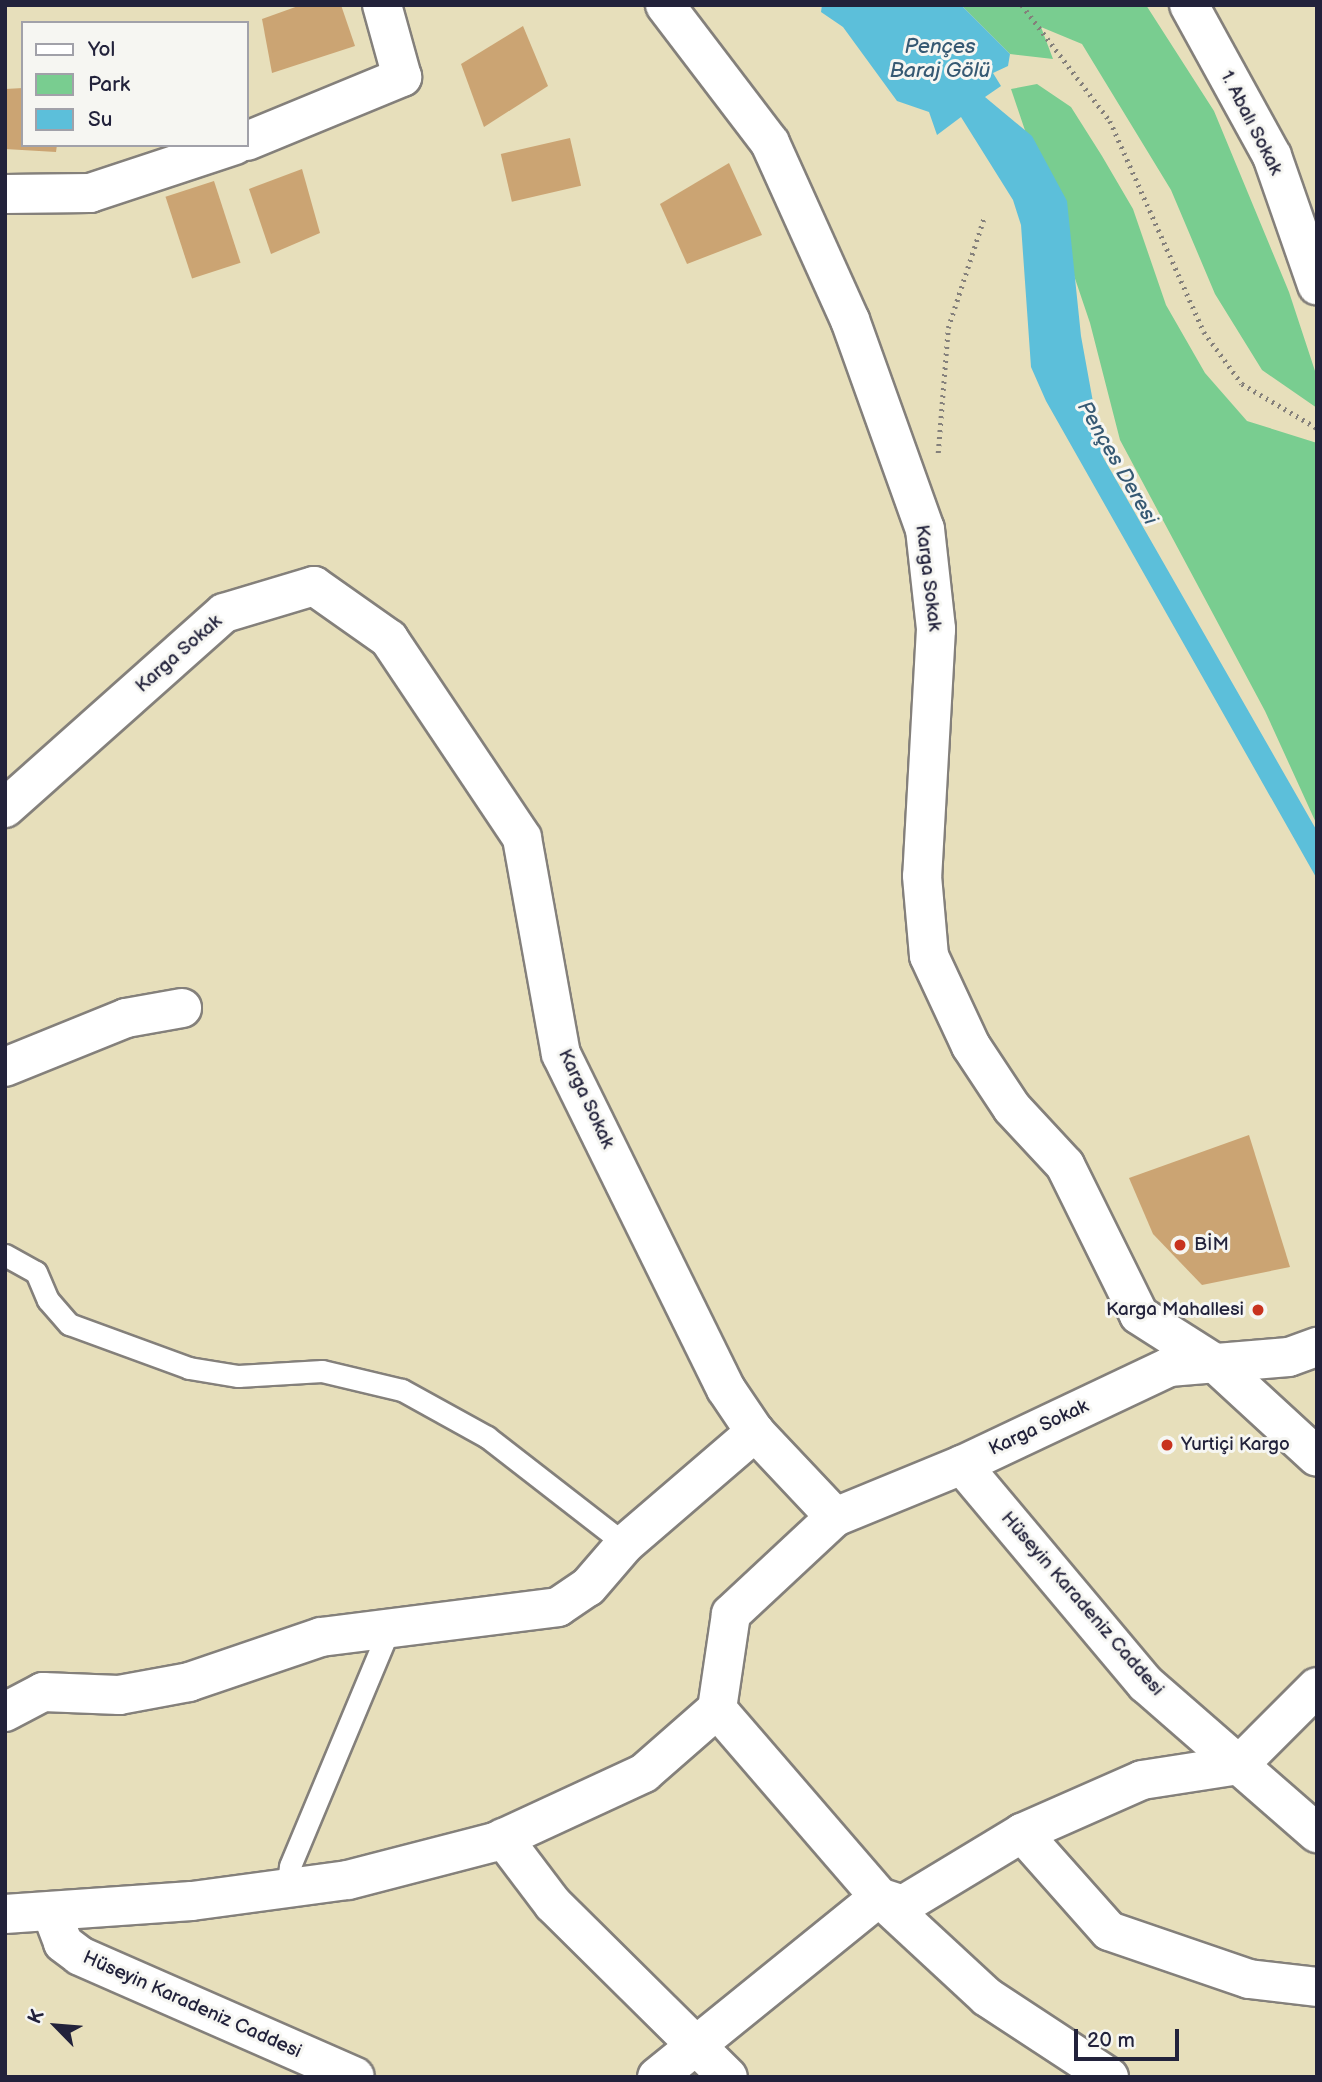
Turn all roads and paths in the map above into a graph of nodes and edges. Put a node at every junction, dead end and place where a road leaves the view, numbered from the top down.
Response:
1 (382, 5) edge
2 (665, 5) edge
3 (1022, 5) edge
4 (1189, 5) edge
5 (248, 141) edge
6 (228, 147) edge
7 (5, 194) edge
8 (984, 218) dead end
9 (1317, 285) edge
10 (1317, 428) edge
11 (938, 462) dead end
12 (5, 808) edge
13 (182, 1008) dead end
14 (5, 1068) edge
15 (5, 1255) edge
16 (1317, 1346) edge
17 (1216, 1364) junction
18 (755, 1432) junction
19 (1317, 1457) edge
20 (962, 1465) junction
21 (835, 1517) junction
22 (625, 1544) junction
23 (390, 1627) junction
24 (1317, 1687) edge
25 (717, 1709) junction
26 (5, 1712) edge
27 (1239, 1765) junction
28 (1022, 1833) junction
29 (1317, 1833) edge
30 (503, 1838) junction
31 (287, 1888) junction
32 (879, 1897) junction
33 (51, 1911) junction
34 (5, 1914) edge
35 (1317, 1987) edge
36 (700, 2042) junction
37 (355, 2077) edge
38 (657, 2077) edge
39 (728, 2077) edge
40 (1109, 2077) edge

1 - 5 street
2 - 17 street, Karga Sokak
3 - 10 path
4 - 9 street, 1. Abalı Sokak
6 - 7 street
8 - 11 path
12 - 18 street, Karga Sokak
13 - 14 street
15 - 22 lane
16 - 17 street, Karga Sokak
17 - 19 street
17 - 20 street, Karga Sokak
18 - 21 street, Karga Sokak
18 - 22 street
20 - 21 street, Karga Sokak
20 - 27 street, Hüseyin Karadeniz Caddesi
21 - 25 street
22 - 23 street
23 - 26 street
23 - 31 lane
24 - 27 street
25 - 30 street
25 - 32 street
27 - 28 street
27 - 29 street, Hüseyin Karadeniz Caddesi
28 - 32 street
28 - 35 street
30 - 31 street
30 - 36 street
31 - 33 street
32 - 36 street
32 - 40 street
33 - 34 street
33 - 37 street, Hüseyin Karadeniz Caddesi
36 - 38 street
36 - 39 street

